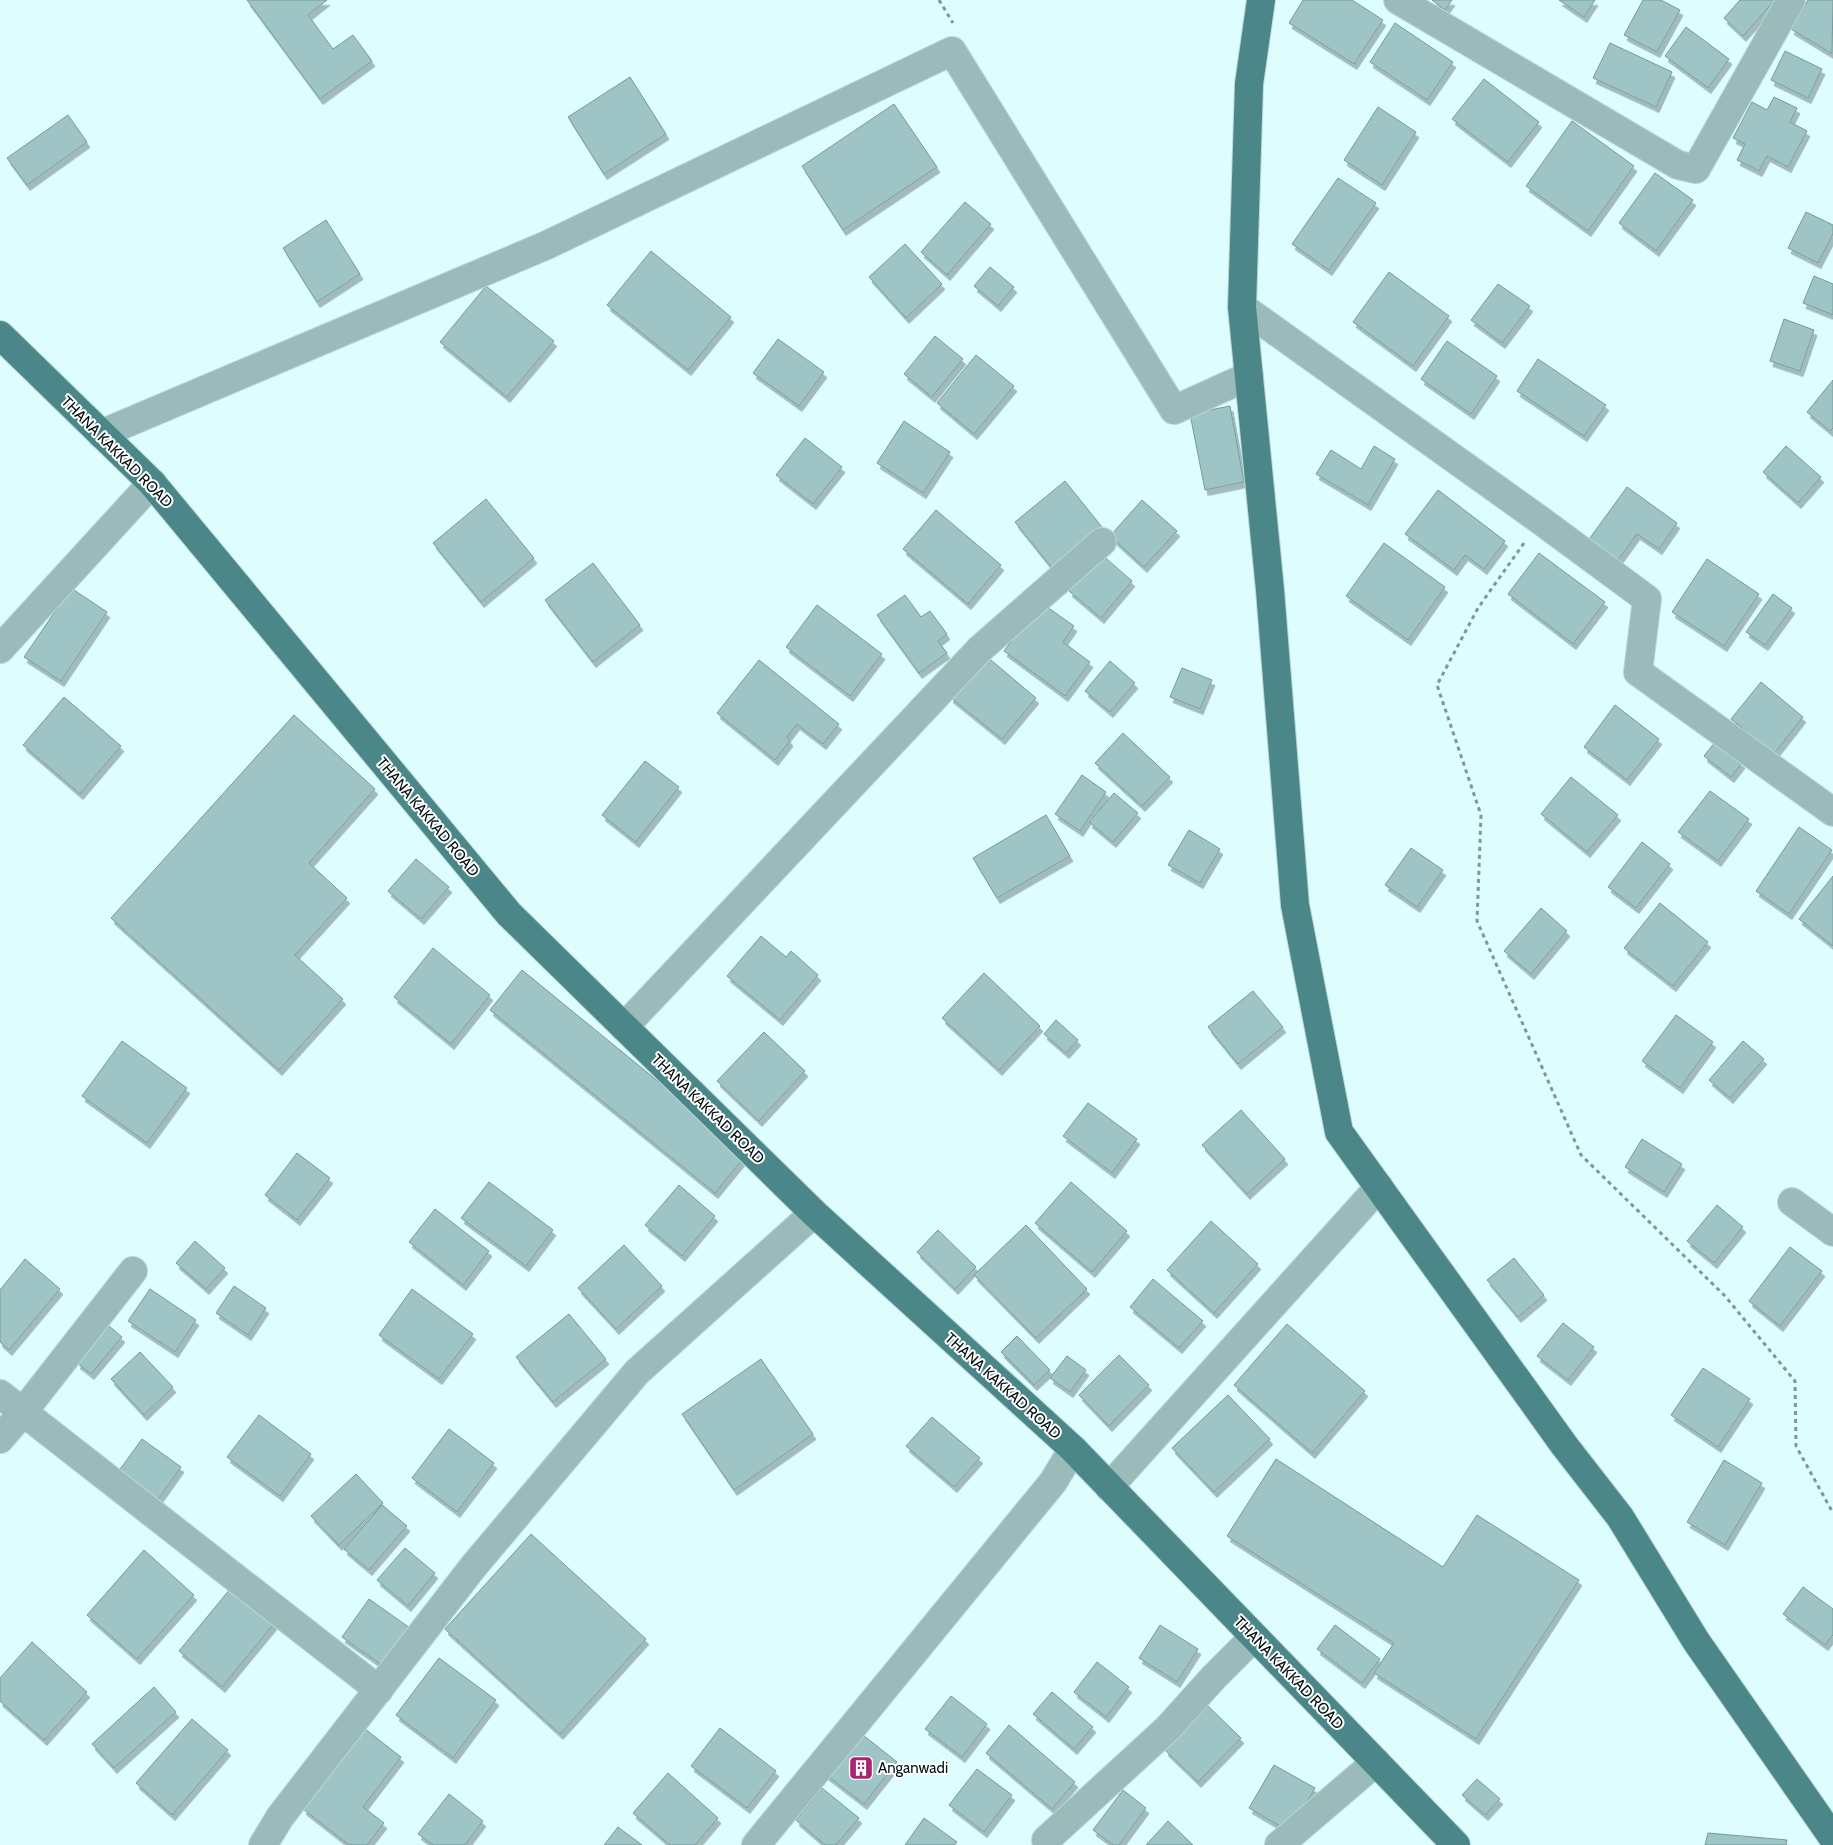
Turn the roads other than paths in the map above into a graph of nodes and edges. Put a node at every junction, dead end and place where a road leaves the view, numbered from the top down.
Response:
1 (1261, 0) edge
2 (1398, 0) edge
3 (1791, 0) edge
4 (1242, 307) junction
5 (0, 336) edge
6 (1249, 376) junction
7 (101, 434) junction
8 (152, 483) junction
9 (1102, 542) dead end
10 (0, 650) edge
11 (1833, 812) edge
12 (624, 1027) junction
13 (1379, 1187) junction
14 (1792, 1202) dead end
15 (814, 1213) junction
16 (1833, 1232) edge
17 (133, 1271) dead end
18 (0, 1394) edge
19 (23, 1412) junction
20 (0, 1439) edge
21 (1073, 1449) junction
22 (1109, 1487) junction
23 (1254, 1637) junction
24 (379, 1690) junction
25 (1376, 1762) junction
26 (1833, 1838) edge
27 (1046, 1840) dead end
28 (262, 1845) edge
29 (756, 1845) edge
30 (1279, 1845) edge
31 (1456, 1845) edge

1 - 4 main road
2 - 3 street
4 - 6 main road
4 - 11 street
5 - 7 main road, THANA KAKKAD ROAD
6 - 7 street
6 - 13 main road
7 - 8 main road, THANA KAKKAD ROAD
8 - 10 street
8 - 12 main road, THANA KAKKAD ROAD
9 - 12 street
12 - 15 main road, THANA KAKKAD ROAD
13 - 22 street
13 - 26 main road
14 - 16 street
15 - 21 main road, THANA KAKKAD ROAD
15 - 24 street
17 - 19 street
18 - 19 street
19 - 20 street
19 - 24 street
21 - 22 main road, THANA KAKKAD ROAD
21 - 29 street
22 - 23 main road, THANA KAKKAD ROAD
23 - 25 main road, THANA KAKKAD ROAD
23 - 27 street
24 - 28 street
25 - 30 street
25 - 31 main road, THANA KAKKAD ROAD

